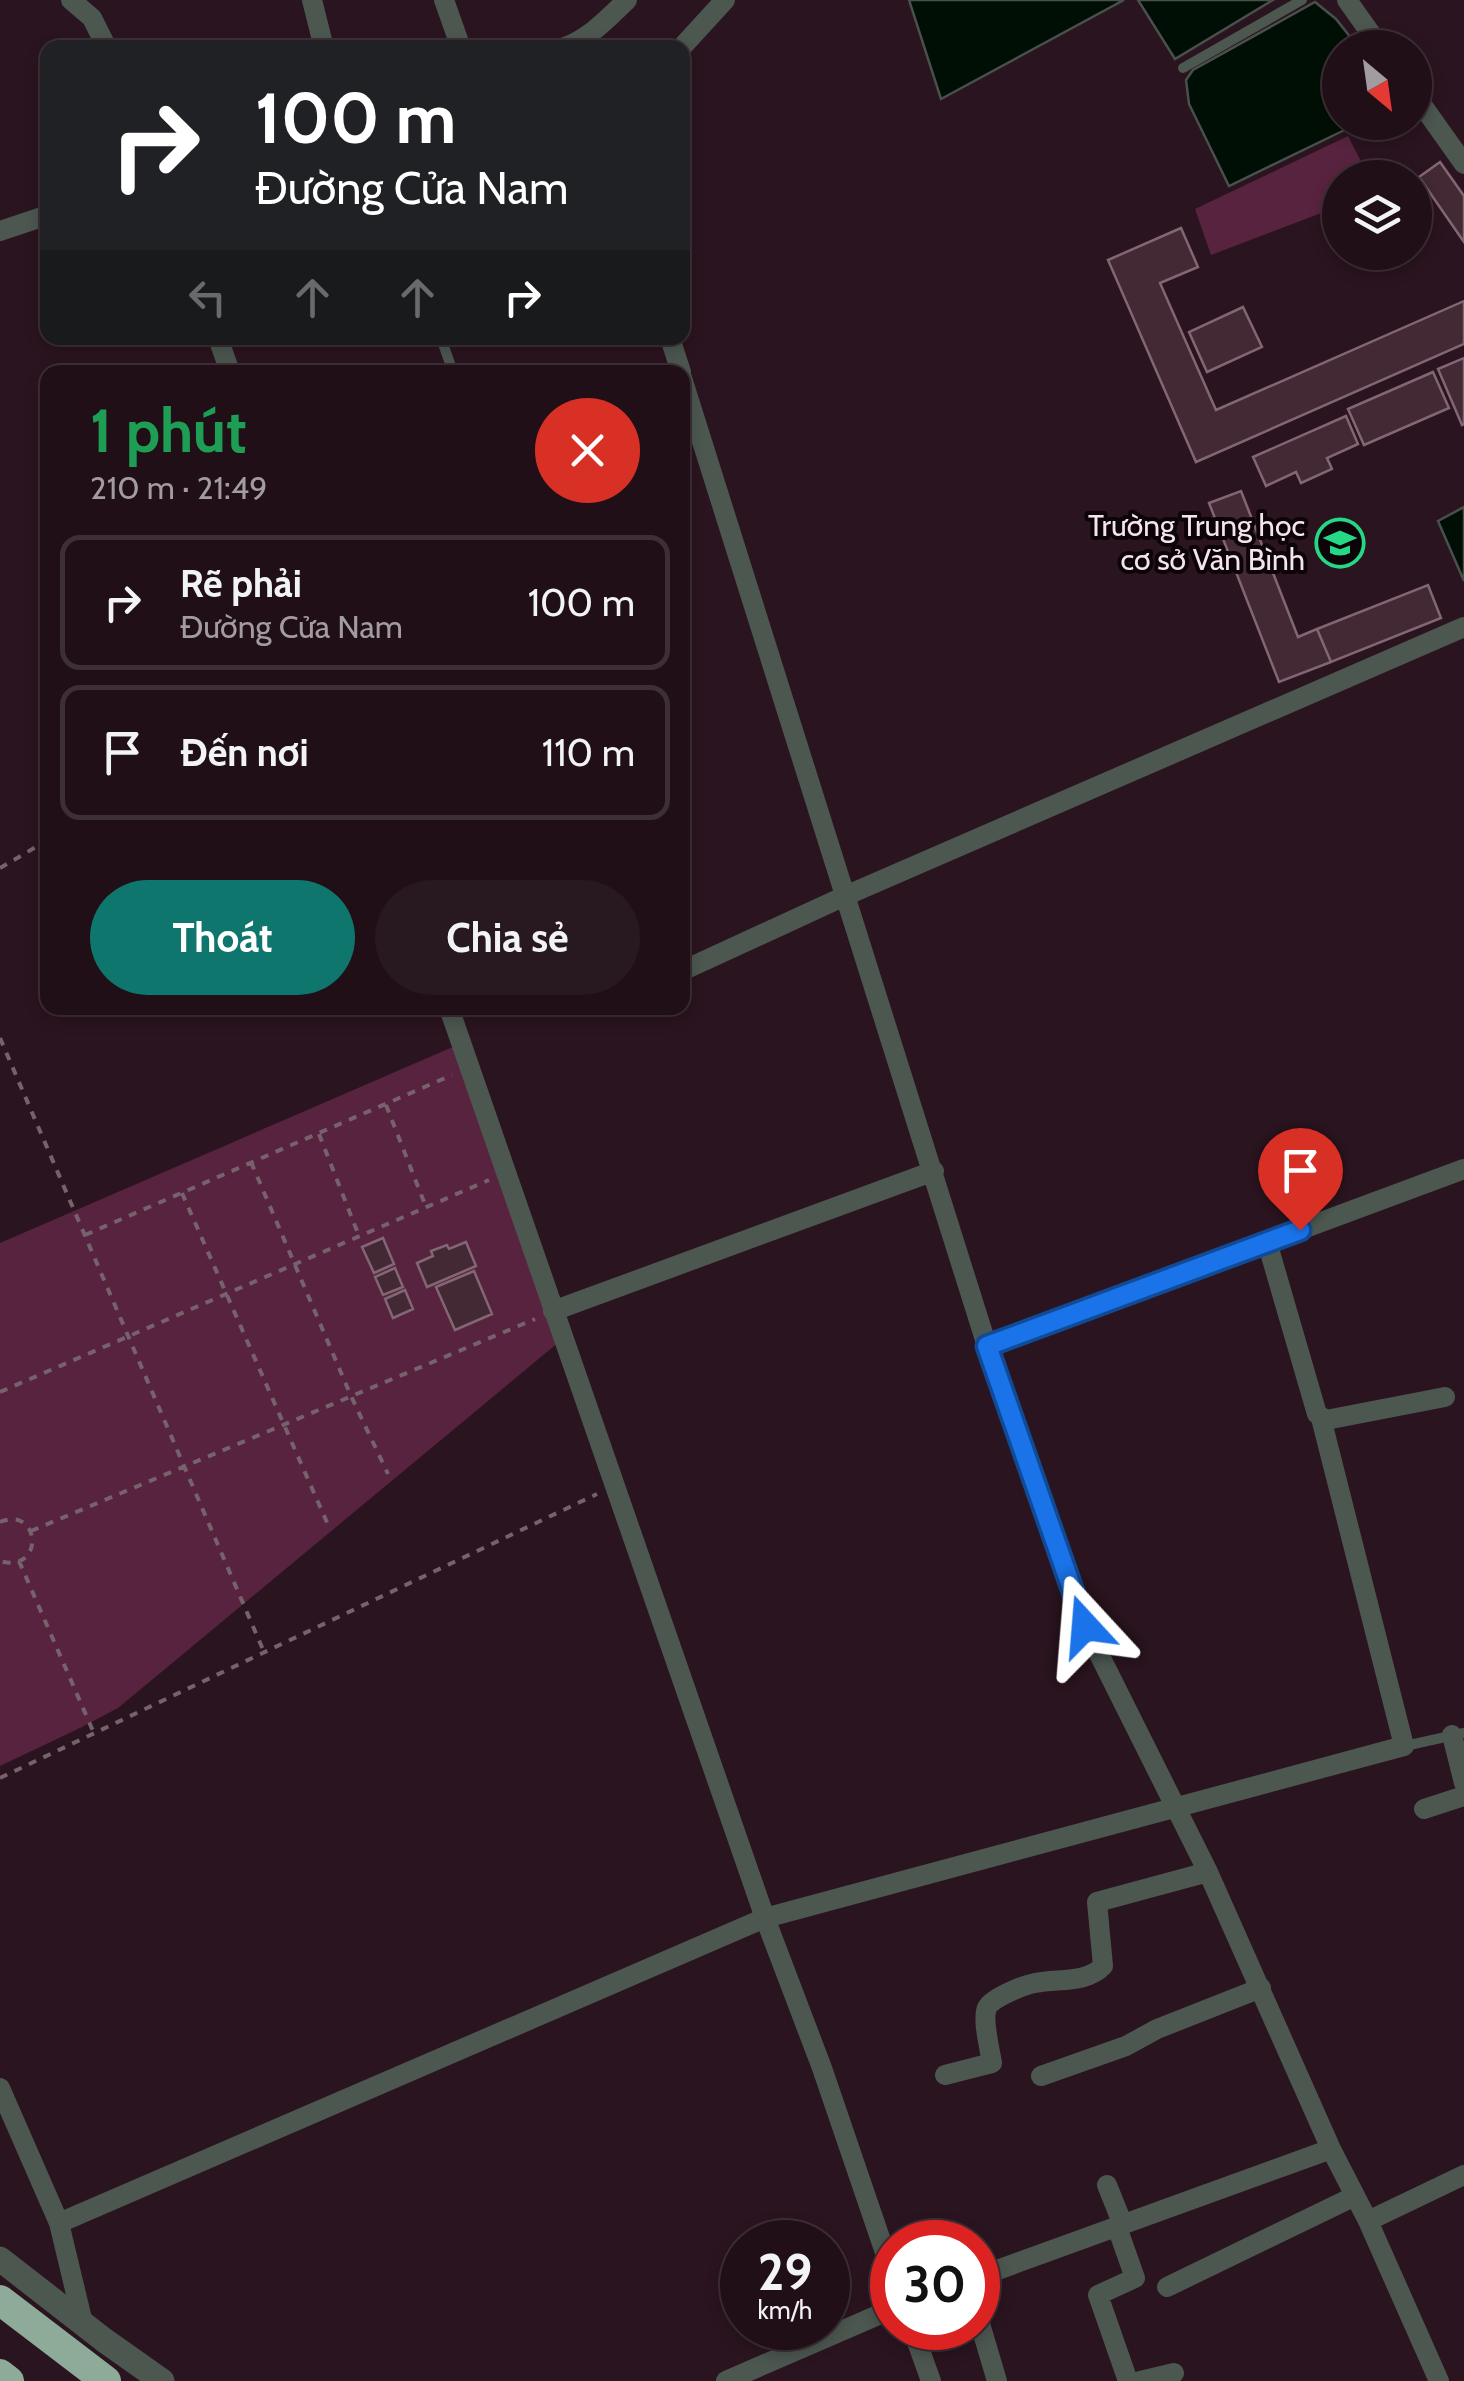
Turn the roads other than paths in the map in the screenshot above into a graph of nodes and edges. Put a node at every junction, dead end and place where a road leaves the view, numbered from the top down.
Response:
1 (71, 0) edge
2 (312, 0) edge
3 (444, 0) edge
4 (626, 0) edge
5 (724, 0) edge
6 (1302, 0) edge
7 (1348, 0) edge
8 (1369, 30) edge
9 (103, 40) edge
10 (322, 40) edge
11 (459, 40) edge
12 (579, 40) edge
13 (688, 40) edge
14 (1183, 68) dead end
15 (1432, 119) edge
16 (1464, 164) edge
17 (40, 218) edge
18 (0, 231) edge
19 (690, 401) edge
20 (1464, 627) edge
21 (845, 896) junction
22 (690, 968) edge
23 (452, 1015) edge
24 (1464, 1170) edge
25 (934, 1172) junction
26 (1267, 1242) junction
27 (554, 1311) junction
28 (987, 1346) junction
29 (1445, 1397) dead end
30 (1321, 1418) junction
31 (1458, 1734) edge
32 (1404, 1746) junction
33 (1464, 1783) edge
34 (1464, 1796) edge
35 (1174, 1807) junction
36 (1424, 1809) dead end
37 (1208, 1872) junction
38 (766, 1918) junction
39 (1261, 1988) junction
40 (945, 2075) dead end
41 (1041, 2076) dead end
42 (0, 2088) edge
43 (1331, 2148) junction
44 (1464, 2175) edge
45 (1107, 2184) dead end
46 (1355, 2196) junction
47 (874, 2220) edge
48 (1368, 2221) junction
49 (59, 2223) junction
50 (1120, 2226) junction
51 (0, 2259) edge
52 (1000, 2270) edge
53 (1167, 2287) dead end
54 (0, 2300) edge
55 (870, 2319) edge
56 (83, 2322) junction
57 (920, 2350) edge
58 (988, 2350) edge
59 (1174, 2373) dead end
60 (0, 2374) edge
61 (9, 2381) edge
62 (106, 2381) edge
63 (162, 2381) edge
64 (726, 2381) edge
65 (931, 2381) edge
66 (997, 2381) edge
67 (1128, 2381) edge
68 (1140, 2381) edge
69 (1440, 2381) edge

1 - 9 street
2 - 10 street
3 - 11 street
4 - 12 street
5 - 13 street
6 - 14 lane
7 - 8 street
15 - 16 street
17 - 18 street
19 - 21 street
20 - 21 street
21 - 22 street
21 - 25 street
23 - 27 street
24 - 26 street
25 - 27 street
25 - 28 street
26 - 28 street
26 - 30 street
27 - 38 street
28 - 35 street
29 - 30 street
30 - 32 street
31 - 32 lane
31 - 33 street
32 - 35 street
34 - 36 street
35 - 37 street
35 - 38 street
37 - 39 street
37 - 40 street
38 - 47 street
38 - 49 street
39 - 41 street
39 - 43 street
42 - 49 street
43 - 46 street
43 - 50 street
44 - 48 street
45 - 50 street
46 - 48 street
46 - 53 street
48 - 69 street
49 - 56 street
50 - 52 street
50 - 67 street
51 - 56 street
54 - 62 highway
55 - 64 street
56 - 63 street
57 - 65 street
58 - 66 street
59 - 68 street
60 - 61 highway

